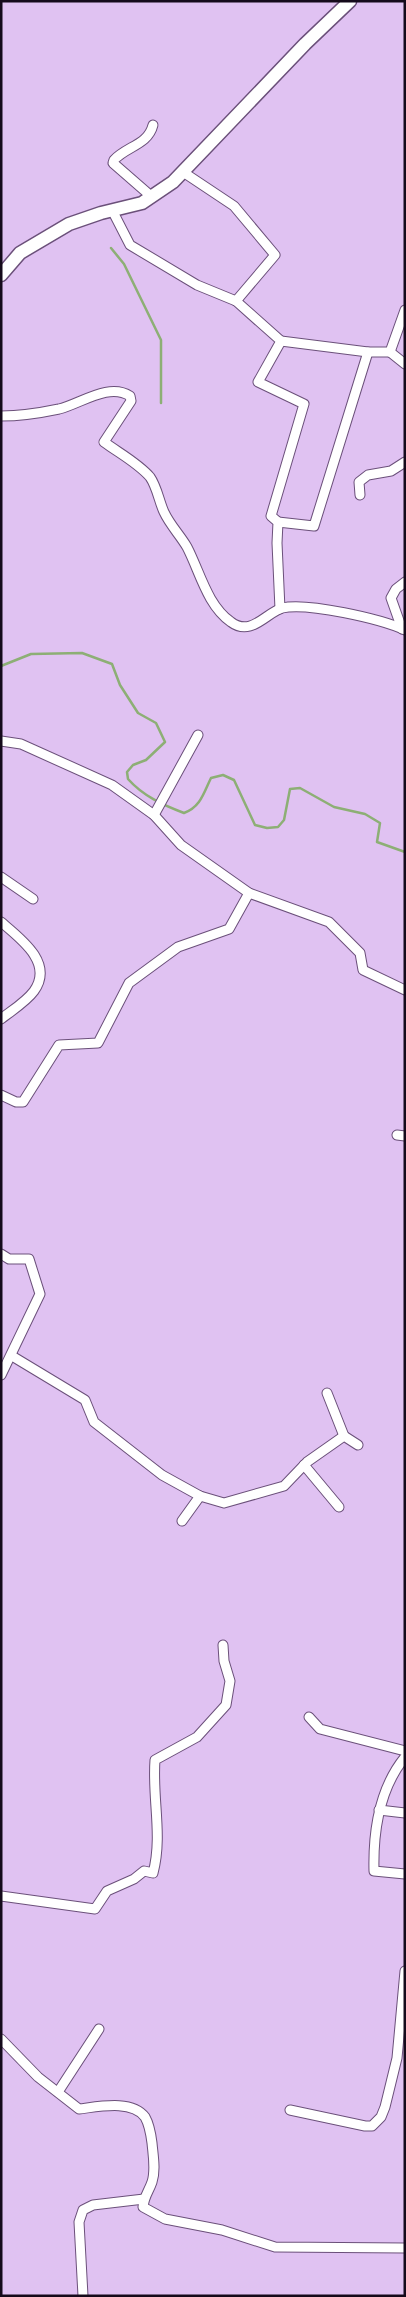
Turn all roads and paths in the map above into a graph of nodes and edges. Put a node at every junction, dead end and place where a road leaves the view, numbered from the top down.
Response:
1 (350, 1) edge
2 (153, 125) dead end
3 (183, 172) junction
4 (152, 197) junction
5 (112, 210) junction
6 (1, 275) edge
7 (236, 301) junction
8 (405, 310) edge
9 (281, 341) junction
10 (368, 352) junction
11 (390, 352) junction
12 (405, 364) edge
13 (1, 416) edge
14 (405, 462) edge
15 (360, 495) dead end
16 (278, 522) junction
17 (405, 582) edge
18 (280, 609) junction
19 (403, 630) edge
20 (198, 735) dead end
21 (1, 741) edge
22 (156, 812) junction
23 (1, 877) edge
24 (250, 893) junction
25 (33, 899) dead end
26 (1, 922) edge
27 (405, 990) edge
28 (1, 1019) edge
29 (1, 1095) edge
30 (1, 1254) edge
31 (12, 1356) junction
32 (1, 1375) edge
33 (327, 1393) dead end
34 (344, 1436) junction
35 (358, 1445) dead end
36 (304, 1465) junction
37 (200, 1496) junction
38 (339, 1508) dead end
39 (182, 1521) dead end
40 (223, 1646) dead end
41 (309, 1717) dead end
42 (405, 1751) edge
43 (405, 1757) edge
44 (379, 1810) junction
45 (405, 1813) edge
46 (405, 1874) edge
47 (1, 1896) edge
48 (405, 1971) edge
49 (99, 2029) dead end
50 (1, 2038) edge
51 (58, 2092) junction
52 (290, 2110) dead end
53 (144, 2199) junction
54 (405, 2248) edge
55 (84, 2296) edge

1 - 3 main road
2 - 4 street
3 - 4 main road
3 - 7 street
4 - 5 main road
5 - 6 main road
5 - 7 street
7 - 9 street
8 - 11 street
9 - 10 street
9 - 16 street
10 - 11 street
10 - 16 street
11 - 12 street
13 - 18 street
14 - 15 street
16 - 18 street
17 - 19 street
18 - 19 street
20 - 22 street
21 - 22 street
22 - 24 street
23 - 25 street
24 - 27 street
24 - 29 street
26 - 28 street
30 - 31 street
31 - 32 street
31 - 37 street
33 - 34 street
34 - 35 street
34 - 36 street
36 - 37 street
36 - 38 street
37 - 39 street
40 - 47 street
41 - 42 street
43 - 44 street
44 - 45 street
44 - 46 street
48 - 52 street
49 - 51 street
50 - 51 street
51 - 53 street
53 - 54 street
53 - 55 street

